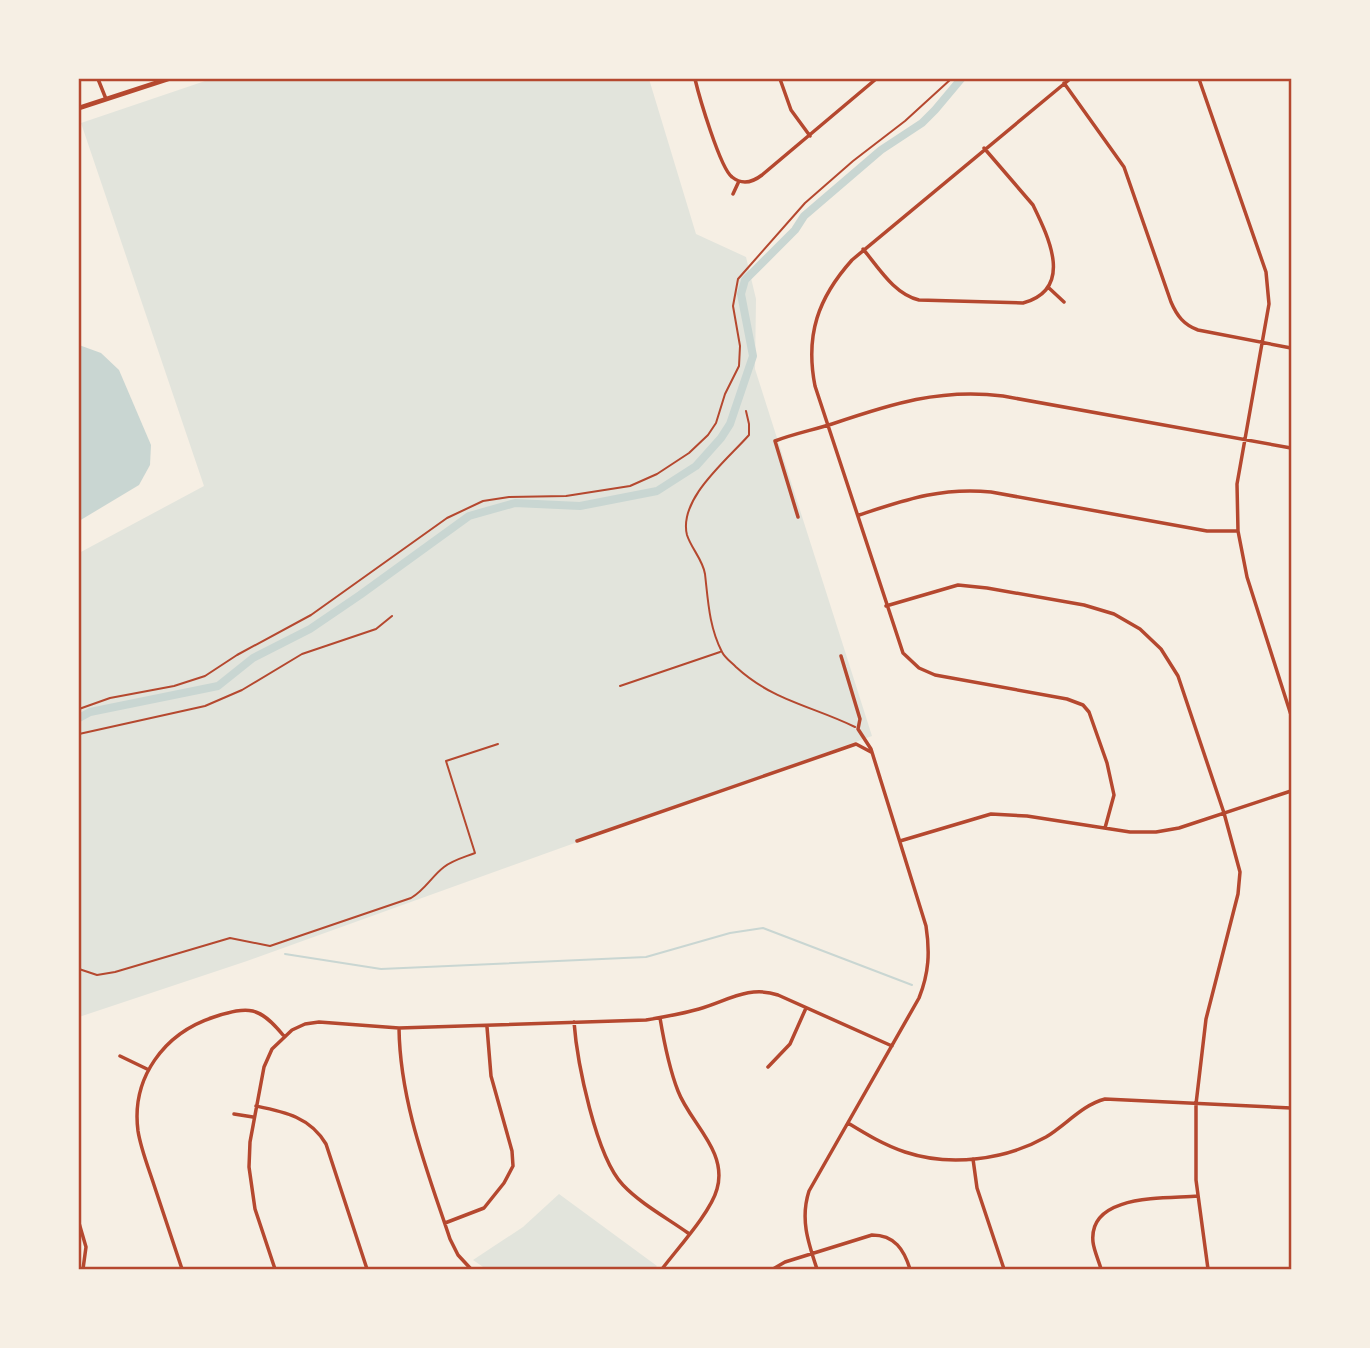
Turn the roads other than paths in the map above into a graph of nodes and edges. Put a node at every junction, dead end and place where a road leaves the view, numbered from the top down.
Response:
1 (98, 79) edge
2 (169, 79) edge
3 (695, 79) edge
4 (780, 79) edge
5 (874, 79) edge
6 (1070, 79) edge
7 (1199, 79) edge
8 (1065, 83) junction
9 (106, 100) junction
10 (79, 108) edge
11 (810, 136) junction
12 (985, 148) junction
13 (739, 181) junction
14 (733, 194) dead end
15 (863, 249) junction
16 (1049, 288) junction
17 (1064, 302) dead end
18 (1261, 343) junction
19 (1291, 348) edge
20 (828, 425) junction
21 (1244, 439) junction
22 (1291, 448) edge
23 (858, 516) junction
24 (798, 517) dead end
25 (1238, 531) junction
26 (886, 606) junction
27 (841, 656) dead end
28 (1291, 715) edge
29 (871, 752) junction
30 (1291, 790) edge
31 (1224, 813) junction
32 (1105, 828) junction
33 (577, 841) dead end
34 (900, 841) junction
35 (806, 1008) junction
36 (660, 1018) junction
37 (574, 1022) junction
38 (487, 1026) junction
39 (399, 1028) junction
40 (284, 1036) junction
41 (892, 1046) junction
42 (120, 1056) dead end
43 (768, 1067) dead end
44 (147, 1069) junction
45 (1196, 1104) junction
46 (256, 1106) junction
47 (1291, 1108) edge
48 (234, 1114) dead end
49 (253, 1117) junction
50 (847, 1122) junction
51 (973, 1159) junction
52 (1198, 1196) junction
53 (79, 1223) edge
54 (444, 1223) junction
55 (688, 1233) junction
56 (811, 1253) junction
57 (83, 1269) edge
58 (182, 1269) edge
59 (275, 1269) edge
60 (367, 1269) edge
61 (471, 1269) edge
62 (662, 1269) edge
63 (773, 1269) edge
64 (817, 1269) edge
65 (910, 1269) edge
66 (1004, 1269) edge
67 (1101, 1269) edge
68 (1208, 1269) edge

1 - 9 street
2 - 9 main road
3 - 13 street
4 - 11 street
5 - 11 street
6 - 8 street
7 - 18 street
8 - 12 street
8 - 18 street
9 - 10 main road
11 - 13 street
12 - 15 street
12 - 16 street
13 - 14 street
15 - 16 street
15 - 20 street
16 - 17 street
18 - 19 street
18 - 21 street
20 - 21 street
20 - 23 street
20 - 24 street
21 - 22 street
21 - 25 street
23 - 25 street
23 - 26 street
25 - 28 street
26 - 31 street
26 - 32 street
27 - 29 street
29 - 33 street
29 - 34 street
30 - 31 street
31 - 32 street
31 - 45 street
32 - 34 street
34 - 41 street
35 - 36 street
35 - 41 street
35 - 43 street
36 - 37 street
36 - 55 street
37 - 38 street
37 - 55 street
38 - 39 street
38 - 54 street
39 - 40 street
39 - 54 street
40 - 44 street
40 - 46 street
41 - 50 street
42 - 44 street
44 - 58 street
45 - 47 street
45 - 51 street
45 - 52 street
46 - 49 street
46 - 60 street
48 - 49 street
49 - 59 street
50 - 51 street
50 - 56 street
51 - 66 street
52 - 67 street
52 - 68 street
53 - 57 street
54 - 61 street
55 - 62 street
56 - 63 street
56 - 64 street
56 - 65 street

